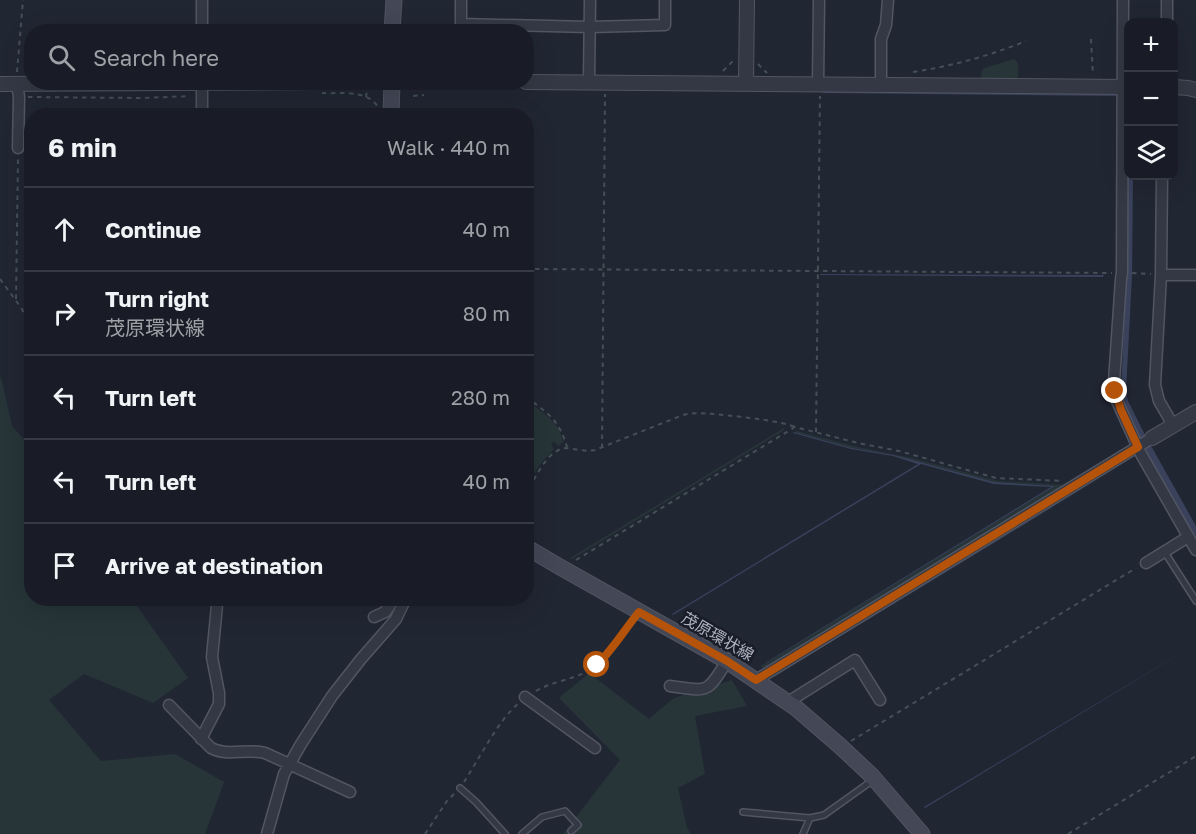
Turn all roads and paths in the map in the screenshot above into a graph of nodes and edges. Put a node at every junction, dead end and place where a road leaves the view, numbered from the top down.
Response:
1 (23, 0) edge
2 (202, 0) edge
3 (394, 0) edge
4 (461, 0) edge
5 (590, 0) edge
6 (665, 0) edge
7 (747, 0) edge
8 (819, 0) edge
9 (888, 0) edge
10 (1123, 0) edge
11 (1167, 0) edge
12 (1167, 18) edge
13 (202, 24) edge
14 (392, 24) edge
15 (461, 24) edge
16 (534, 26) edge
17 (590, 27) junction
18 (1091, 39) dead end
19 (1026, 41) dead end
20 (738, 56) dead end
21 (753, 58) dead end
22 (1125, 72) edge
23 (721, 73) dead end
24 (767, 73) dead end
25 (903, 74) dead end
26 (534, 82) edge
27 (589, 82) junction
28 (605, 82) junction
29 (0, 84) edge
30 (17, 84) junction
31 (24, 84) edge
32 (746, 84) junction
33 (819, 84) junction
34 (881, 85) junction
35 (1124, 87) edge
36 (1178, 87) edge
37 (1093, 88) junction
38 (202, 90) edge
39 (367, 90) edge
40 (392, 90) edge
41 (1196, 90) edge
42 (424, 95) dead end
43 (413, 96) dead end
44 (366, 97) dead end
45 (202, 108) edge
46 (391, 108) edge
47 (1125, 126) edge
48 (18, 148) joint
49 (1162, 180) edge
50 (534, 269) edge
51 (604, 269) junction
52 (818, 271) junction
53 (1122, 273) junction
54 (1161, 275) junction
55 (1196, 275) edge
56 (0, 279) edge
57 (16, 299) junction
58 (24, 315) edge
59 (534, 404) edge
60 (1196, 412) edge
61 (1173, 425) junction
62 (795, 427) junction
63 (816, 432) junction
64 (1152, 438) joint
65 (1138, 447) junction
66 (567, 448) junction
67 (602, 448) junction
68 (534, 478) edge
69 (1078, 483) junction
70 (1188, 537) junction
71 (1196, 550) edge
72 (1164, 551) junction
73 (534, 552) edge
74 (1146, 562) joint
75 (560, 567) junction
76 (1196, 602) edge
77 (217, 606) edge
78 (390, 606) edge
79 (402, 606) edge
80 (639, 612) junction
81 (374, 617) dead end
82 (727, 661) junction
83 (756, 680) junction
84 (670, 686) dead end
85 (525, 698) junction
86 (880, 700) dead end
87 (788, 702) junction
88 (169, 705) dead end
89 (201, 739) junction
90 (840, 746) junction
91 (595, 748) dead end
92 (1196, 756) edge
93 (290, 764) junction
94 (875, 779) junction
95 (460, 788) junction
96 (350, 792) dead end
97 (743, 812) dead end
98 (810, 818) junction
99 (571, 831) dead end
100 (267, 834) edge
101 (425, 834) edge
102 (505, 834) edge
103 (522, 834) edge
104 (803, 834) edge
105 (922, 834) edge
106 (1068, 834) edge

1 - 30 path
2 - 13 street
3 - 14 main road
4 - 15 street
5 - 17 street
6 - 17 street
7 - 32 street
8 - 33 street
9 - 34 street
10 - 22 street
11 - 12 street
16 - 17 street
17 - 27 street
18 - 37 path
19 - 25 path
20 - 23 path
21 - 24 path
26 - 27 street
27 - 28 street
28 - 32 street
28 - 51 path
29 - 30 street
30 - 31 street
30 - 48 street
32 - 33 street
33 - 34 street
33 - 52 path
34 - 37 street
35 - 37 street
36 - 41 street
38 - 45 street
39 - 44 path
40 - 46 main road
42 - 43 path
47 - 53 street
48 - 57 path
49 - 54 street
50 - 51 path
51 - 52 path
51 - 67 path
52 - 53 path
52 - 63 path
53 - 54 path
53 - 65 street
54 - 55 street
54 - 61 street
56 - 57 path
57 - 58 path
59 - 66 path
60 - 61 street
61 - 64 street
62 - 63 path
62 - 67 path
62 - 75 path
63 - 69 path
64 - 65 street
65 - 69 street
65 - 70 street
66 - 67 path
66 - 68 path
69 - 83 street
70 - 71 street
70 - 72 street
72 - 74 street
72 - 76 lane
73 - 75 main road, 茂原環状線
74 - 90 path
75 - 80 main road, 茂原環状線
77 - 89 street
78 - 81 street
79 - 93 street
80 - 82 main road, 茂原環状線
80 - 85 path
82 - 83 main road, 茂原環状線
82 - 84 street
83 - 87 main road, 茂原環状線
85 - 91 street
85 - 95 path
86 - 87 street
87 - 90 main road, 茂原環状線
88 - 89 street
89 - 93 street
90 - 94 main road, 茂原環状線
92 - 106 path
93 - 96 street
93 - 100 street
94 - 98 lane
94 - 105 main road, 茂原環状線
95 - 101 path
95 - 102 lane
97 - 98 lane
98 - 104 lane
99 - 103 lane

